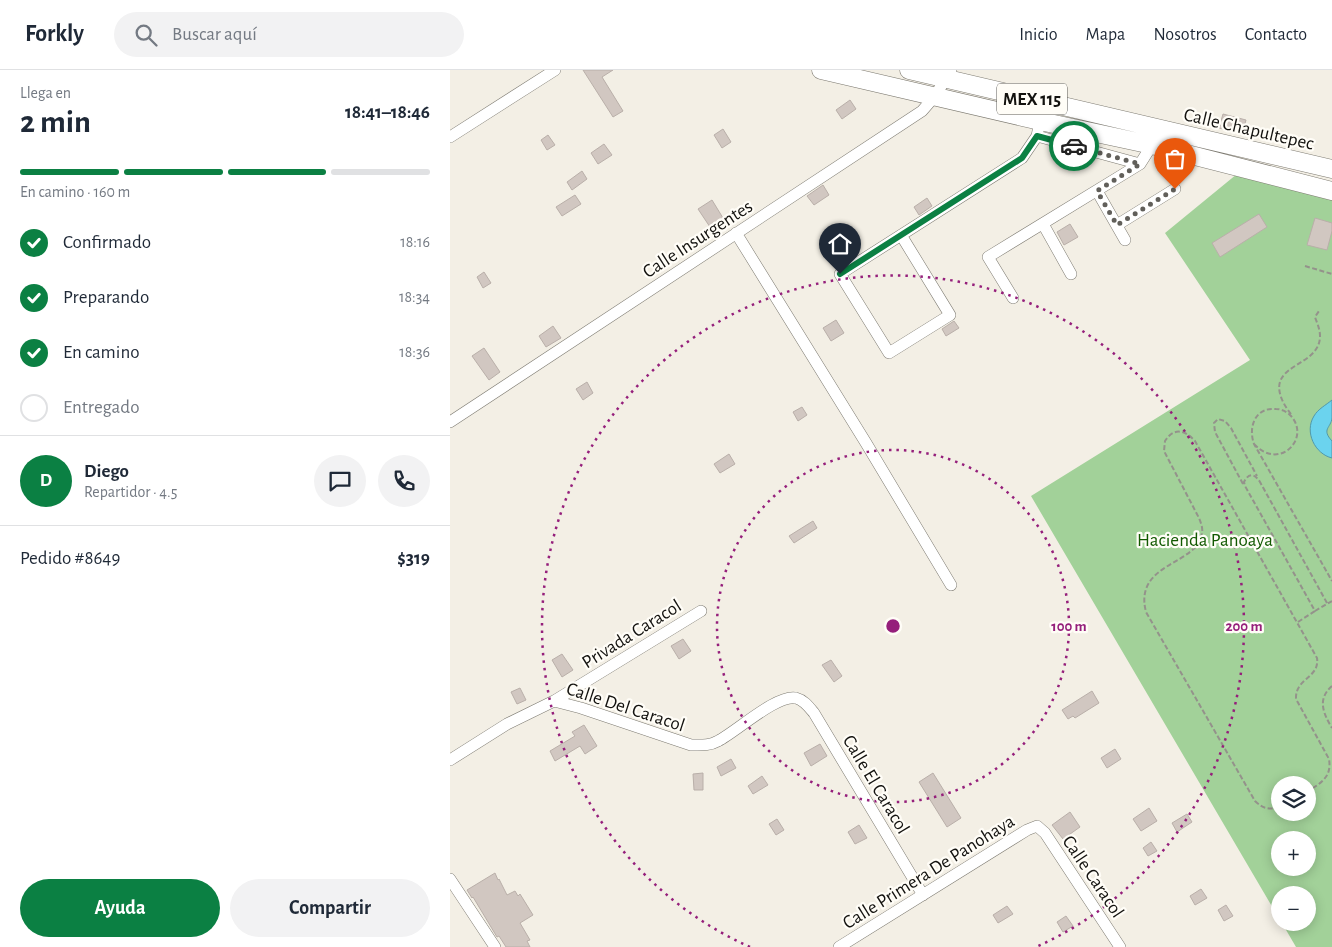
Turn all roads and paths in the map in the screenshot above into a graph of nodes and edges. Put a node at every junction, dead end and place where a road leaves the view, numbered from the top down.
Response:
1 (555, 70) edge
2 (821, 70) edge
3 (909, 70) edge
4 (943, 73) edge
5 (935, 96) junction
6 (1156, 128) junction
7 (1038, 129) junction
8 (450, 137) edge
9 (1152, 145) junction
10 (1140, 164) junction
11 (1332, 169) edge
12 (1175, 189) dead end
13 (1097, 191) junction
14 (1332, 192) edge
15 (1043, 224) junction
16 (1117, 225) junction
17 (736, 233) junction
18 (901, 235) junction
19 (1126, 240) dead end
20 (1305, 266) dead end
21 (1071, 274) dead end
22 (1332, 274) edge
23 (1013, 298) dead end
24 (1319, 311) dead end
25 (1292, 416) junction
26 (450, 422) edge
27 (1254, 444) junction
28 (1260, 482) junction
29 (1245, 486) junction
30 (1332, 581) edge
31 (951, 585) dead end
32 (1332, 601) edge
33 (1328, 603) junction
34 (701, 611) dead end
35 (1315, 611) junction
36 (1297, 622) junction
37 (1332, 686) edge
38 (795, 698) joint
39 (554, 701) junction
40 (1332, 728) edge
41 (450, 760) edge
42 (1316, 786) edge
43 (1271, 809) edge
44 (1037, 826) joint
45 (450, 879) edge
46 (923, 895) junction
47 (1115, 946) edge
48 (495, 947) edge
49 (839, 947) edge

1 - 8 street
2 - 5 main road, MEX 115
3 - 4 main road, MEX 115
4 - 5 street, Calle Insurgentes
4 - 6 main road, MEX 115
5 - 7 main road, MEX 115
5 - 17 street, Calle Insurgentes
6 - 9 street
6 - 11 main road, Calle Chapultepec / MEX 115
7 - 9 main road, MEX 115
7 - 10 street
7 - 18 street
9 - 10 street
9 - 14 main road, Calle Chapultepec / MEX 115
10 - 13 street
12 - 16 street
13 - 15 street
13 - 16 street
15 - 21 street
15 - 23 street
16 - 19 street
17 - 26 street, Calle Insurgentes
17 - 31 street
18 - 18 street
20 - 22 path
24 - 25 path
25 - 27 path
25 - 27 path
27 - 30 path
28 - 29 path
28 - 29 path
28 - 33 path
29 - 35 path
32 - 33 path
33 - 35 path
34 - 39 street, Privada Caracol
35 - 36 path
36 - 42 path
36 - 43 path
37 - 40 path
38 - 39 street, Calle Del Caracol
38 - 46 street, Calle El Caracol
39 - 41 street, Calle Del Caracol
44 - 46 street, Calle Primera De Panohaya
44 - 47 street, Calle Caracol
45 - 48 street
46 - 49 street, Calle Primera De Panohaya

